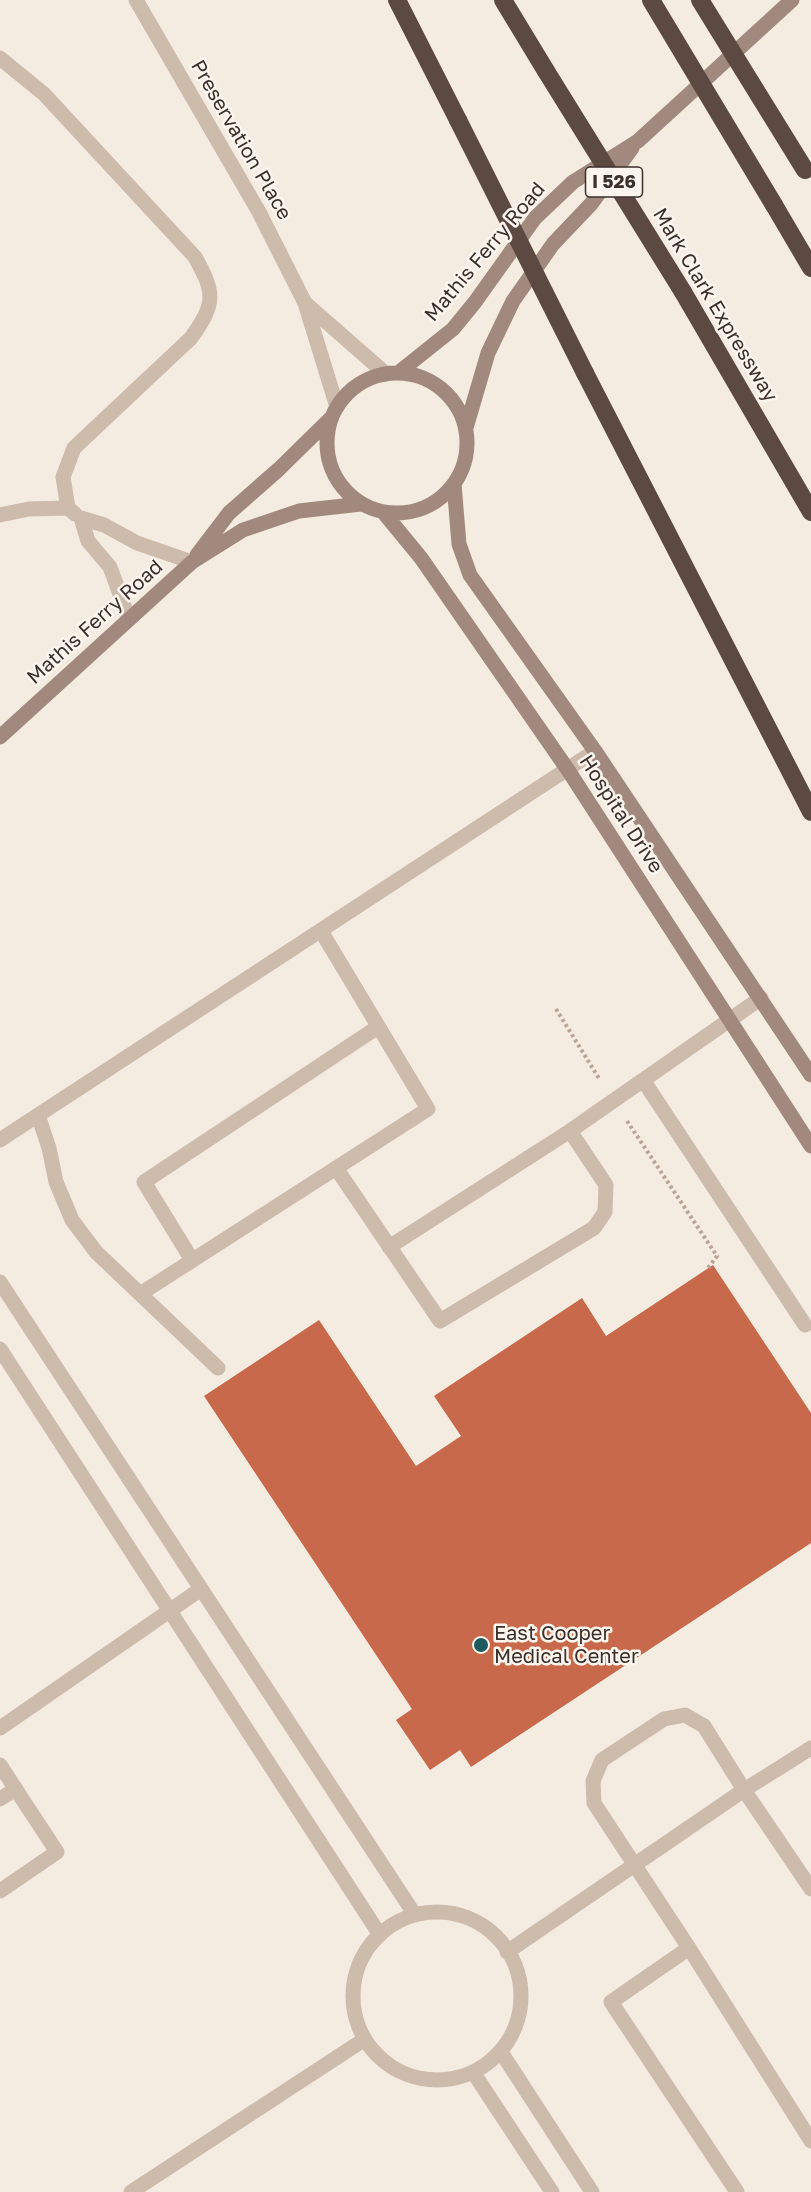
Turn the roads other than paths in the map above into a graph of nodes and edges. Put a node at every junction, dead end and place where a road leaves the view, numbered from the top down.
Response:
1 (136, 0) edge
2 (397, 0) edge
3 (503, 0) edge
4 (651, 0) edge
5 (700, 0) edge
6 (792, 0) edge
7 (0, 58) edge
8 (638, 141) junction
9 (808, 175) edge
10 (811, 268) edge
11 (305, 303) junction
12 (392, 374) junction
13 (334, 412) junction
14 (466, 428) junction
15 (454, 484) junction
16 (361, 504) junction
17 (68, 508) junction
18 (811, 512) edge
19 (384, 513) junction
20 (0, 515) edge
21 (81, 518) junction
22 (192, 562) junction
23 (129, 619) junction
24 (0, 737) edge
25 (595, 751) junction
26 (568, 770) junction
27 (811, 812) edge
28 (321, 931) junction
29 (761, 998) junction
30 (729, 1021) junction
31 (378, 1027) junction
32 (811, 1075) edge
33 (642, 1080) junction
34 (38, 1115) junction
35 (570, 1131) junction
36 (0, 1140) edge
37 (811, 1146) edge
38 (336, 1168) junction
39 (389, 1247) junction
40 (192, 1260) junction
41 (0, 1282) edge
42 (140, 1294) junction
43 (805, 1325) dead end
44 (0, 1349) edge
45 (218, 1368) dead end
46 (201, 1589) junction
47 (170, 1610) junction
48 (0, 1728) edge
49 (811, 1748) edge
50 (0, 1765) edge
51 (16, 1789) junction
52 (744, 1790) junction
53 (0, 1799) edge
54 (635, 1864) junction
55 (805, 1867) edge
56 (811, 1889) edge
57 (0, 1891) edge
58 (415, 1915) junction
59 (380, 1935) junction
60 (689, 1948) junction
61 (507, 1952) junction
62 (365, 2039) junction
63 (501, 2052) junction
64 (473, 2072) junction
65 (811, 2141) edge
66 (131, 2192) edge
67 (552, 2192) edge
68 (592, 2192) edge
69 (737, 2192) edge

1 - 11 street, Preservation Place
2 - 27 highway, bridge
3 - 18 highway, Mark Clark Expressway / I 526, bridge
4 - 10 highway, bridge
5 - 9 highway, bridge
6 - 8 main road, Mathis Ferry Road
7 - 17 street
8 - 12 main road, Mathis Ferry Road
8 - 14 main road, Mathis Ferry Road
11 - 12 street, Preservation Place
11 - 13 street, Preservation Place
12 - 13 main road
12 - 14 main road
13 - 16 main road
13 - 22 main road, Mathis Ferry Road
14 - 15 main road
15 - 19 main road
15 - 25 main road, Hospital Drive
16 - 19 main road
16 - 22 main road, Mathis Ferry Road
17 - 20 street
17 - 21 street
19 - 26 main road, Hospital Drive
21 - 22 street
21 - 23 street
22 - 23 main road, Mathis Ferry Road
23 - 24 main road, Mathis Ferry Road
25 - 26 street
25 - 29 main road, Hospital Drive
26 - 28 street
26 - 30 main road, Hospital Drive
28 - 31 street
28 - 34 street
29 - 30 street
29 - 32 main road, Hospital Drive
30 - 33 street
30 - 37 main road, Hospital Drive
31 - 38 street
31 - 40 street
33 - 35 street
33 - 43 street
34 - 36 street
34 - 42 street
35 - 39 street
35 - 39 street
38 - 39 street
38 - 40 street
40 - 42 street
41 - 46 street
42 - 45 street
44 - 47 street
46 - 47 street
46 - 58 street
47 - 48 street
47 - 59 street
49 - 52 street
50 - 51 street
51 - 53 street
51 - 57 street
52 - 54 street
52 - 54 street
52 - 55 street
54 - 60 street
54 - 61 street
55 - 56 street
58 - 59 street
58 - 61 street
59 - 62 street
60 - 65 street
60 - 69 street
61 - 63 street
62 - 64 street
62 - 66 street
63 - 64 street
63 - 68 street
64 - 67 street

